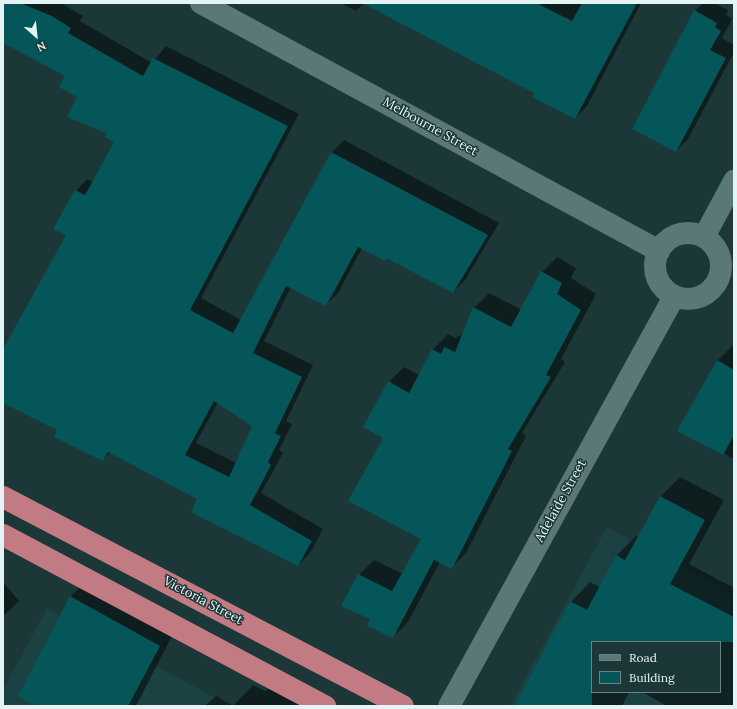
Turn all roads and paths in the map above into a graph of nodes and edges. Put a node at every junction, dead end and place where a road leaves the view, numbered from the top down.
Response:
1 (201, 3) edge
2 (734, 181) edge
3 (704, 237) junction
4 (658, 251) junction
5 (727, 282) edge
6 (674, 296) junction
7 (3, 497) edge
8 (3, 534) edge
9 (324, 706) edge
10 (403, 706) edge
11 (449, 706) edge

1 - 4 street, Melbourne Street
2 - 3 street
3 - 4 street
3 - 5 street
4 - 6 street
5 - 6 street
6 - 11 street, Adelaide Street
7 - 10 highway, Victoria Street
8 - 9 highway

